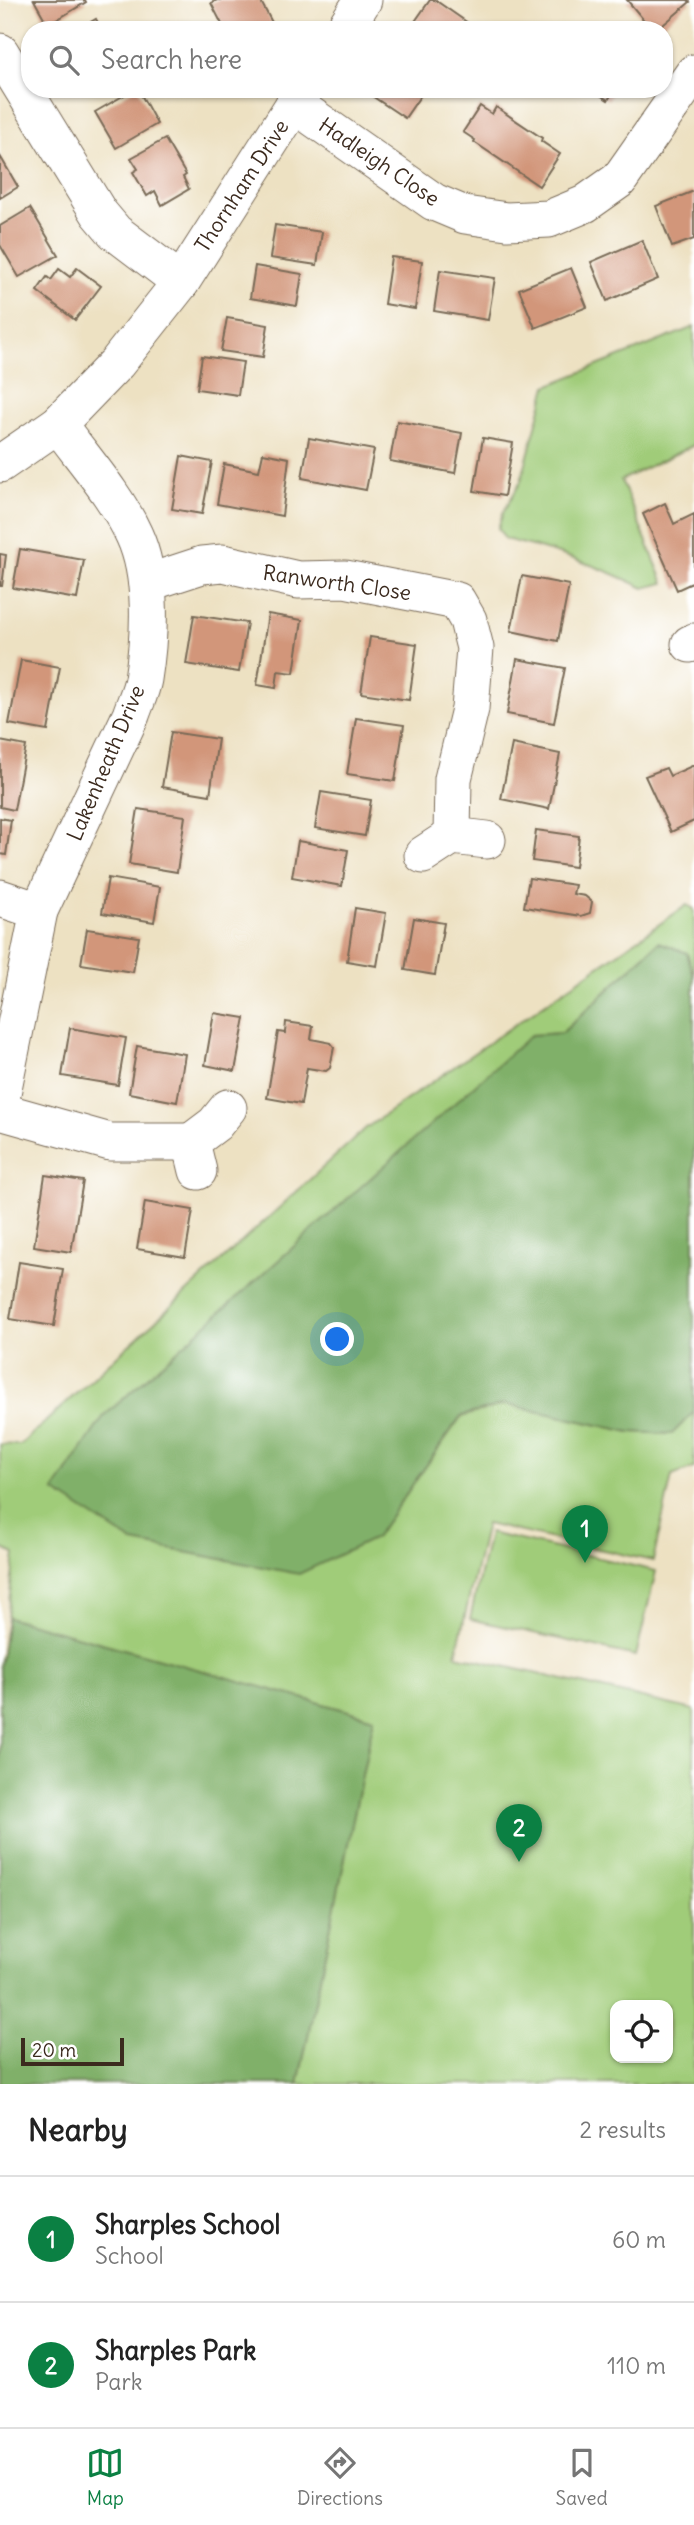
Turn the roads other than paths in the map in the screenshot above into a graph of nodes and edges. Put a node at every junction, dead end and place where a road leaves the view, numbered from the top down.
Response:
1 (363, 0) edge
2 (350, 21) edge
3 (0, 52) edge
4 (694, 73) edge
5 (21, 86) edge
6 (28, 98) edge
7 (298, 98) edge
8 (300, 98) edge
9 (181, 282) junction
10 (58, 424) junction
11 (0, 464) edge
12 (147, 583) junction
13 (454, 844) dead end
14 (0, 898) edge
15 (39, 911) junction
16 (0, 1103) edge
17 (228, 1108) dead end
18 (0, 1111) edge

1 - 2 street
3 - 5 street
4 - 8 street, Hadleigh Close
6 - 9 street
7 - 9 street, Thornham Drive
9 - 10 street, Thornham Drive
10 - 11 street, Thornham Drive
10 - 12 street, Lakenheath Drive
12 - 13 street, Ranworth Close
12 - 15 street, Lakenheath Drive
14 - 15 street
15 - 16 street, Lakenheath Drive
17 - 18 street

